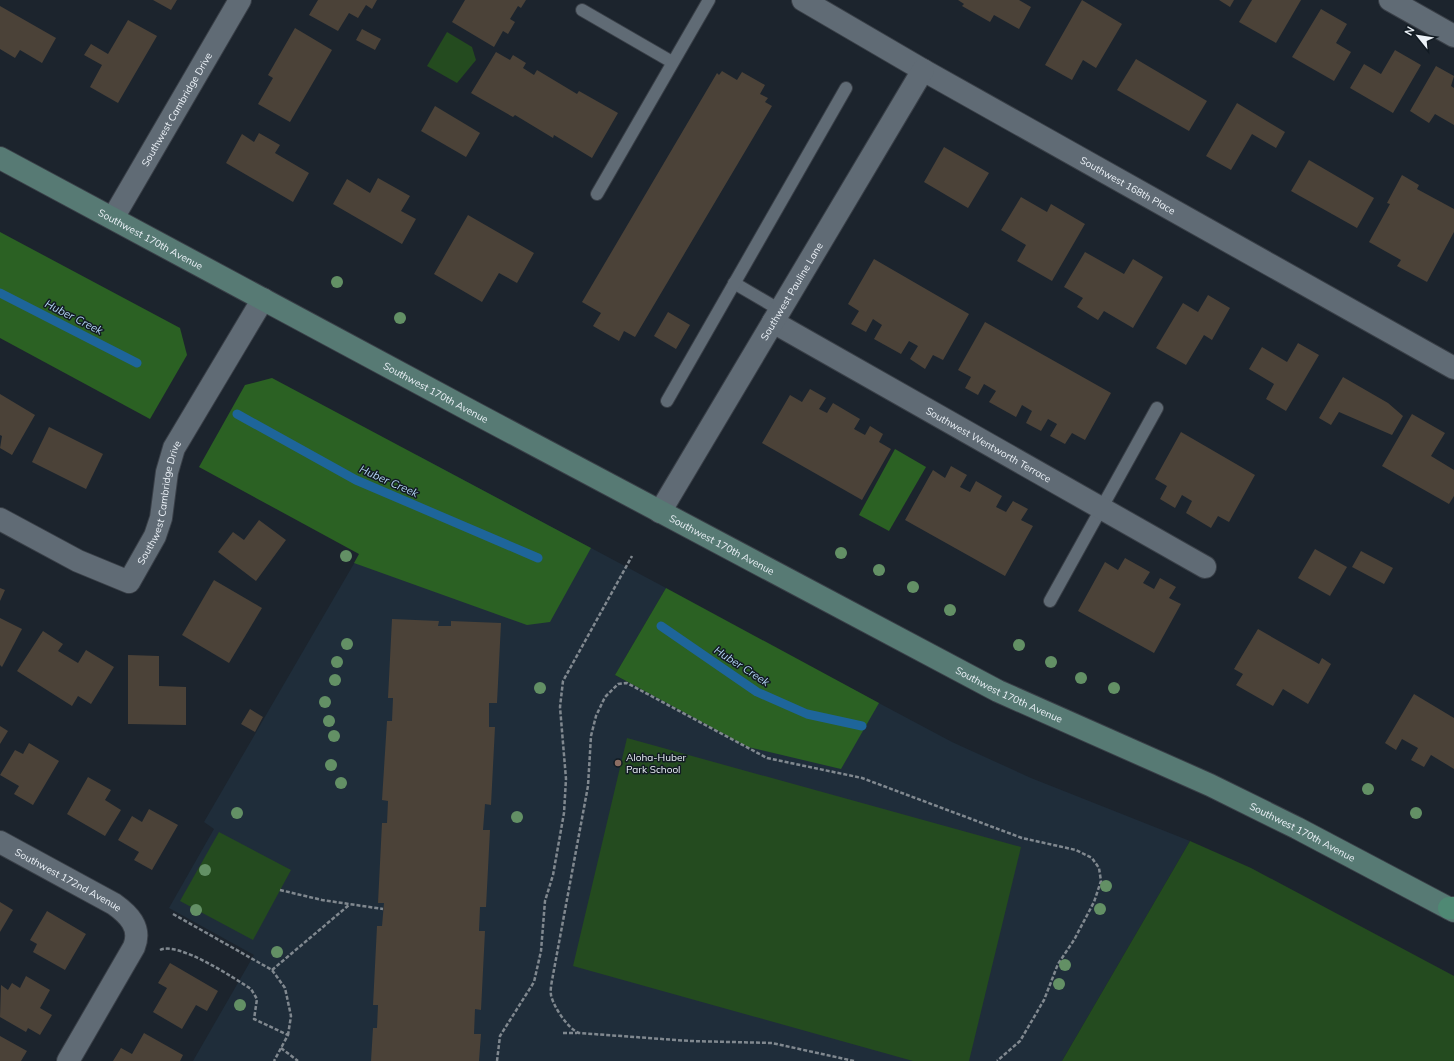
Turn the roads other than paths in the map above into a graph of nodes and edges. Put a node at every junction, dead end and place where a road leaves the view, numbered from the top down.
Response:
1 (240, 0) edge
2 (708, 0) edge
3 (803, 0) edge
4 (1390, 0) edge
5 (582, 10) dead end
6 (1454, 36) edge
7 (672, 62) junction
8 (923, 70) junction
9 (846, 88) dead end
10 (0, 158) edge
11 (597, 194) dead end
12 (113, 218) junction
13 (734, 283) junction
14 (263, 299) junction
15 (777, 316) junction
16 (1454, 368) edge
17 (667, 401) dead end
18 (1157, 408) dead end
19 (1101, 508) junction
20 (660, 512) junction
21 (0, 519) edge
22 (1205, 567) dead end
23 (1050, 601) dead end
24 (0, 842) edge
25 (1452, 909) edge
26 (68, 1061) edge

1 - 12 street, Southwest Cambridge Drive
2 - 7 lane
3 - 8 street, Southwest 168th Place
4 - 6 street
5 - 7 lane
7 - 11 lane
8 - 15 street, Southwest Pauline Lane
8 - 16 street, Southwest 168th Place
9 - 13 lane
10 - 12 main road, Southwest 170th Avenue
12 - 14 main road, Southwest 170th Avenue
13 - 15 lane
13 - 17 lane
14 - 20 main road, Southwest 170th Avenue
14 - 21 street, Southwest Cambridge Drive
15 - 19 street, Southwest Wentworth Terrace
15 - 20 street, Southwest Pauline Lane
18 - 19 lane
19 - 22 street, Southwest Wentworth Terrace
19 - 23 lane
20 - 25 main road, Southwest 170th Avenue
24 - 26 street, Southwest 172nd Avenue

